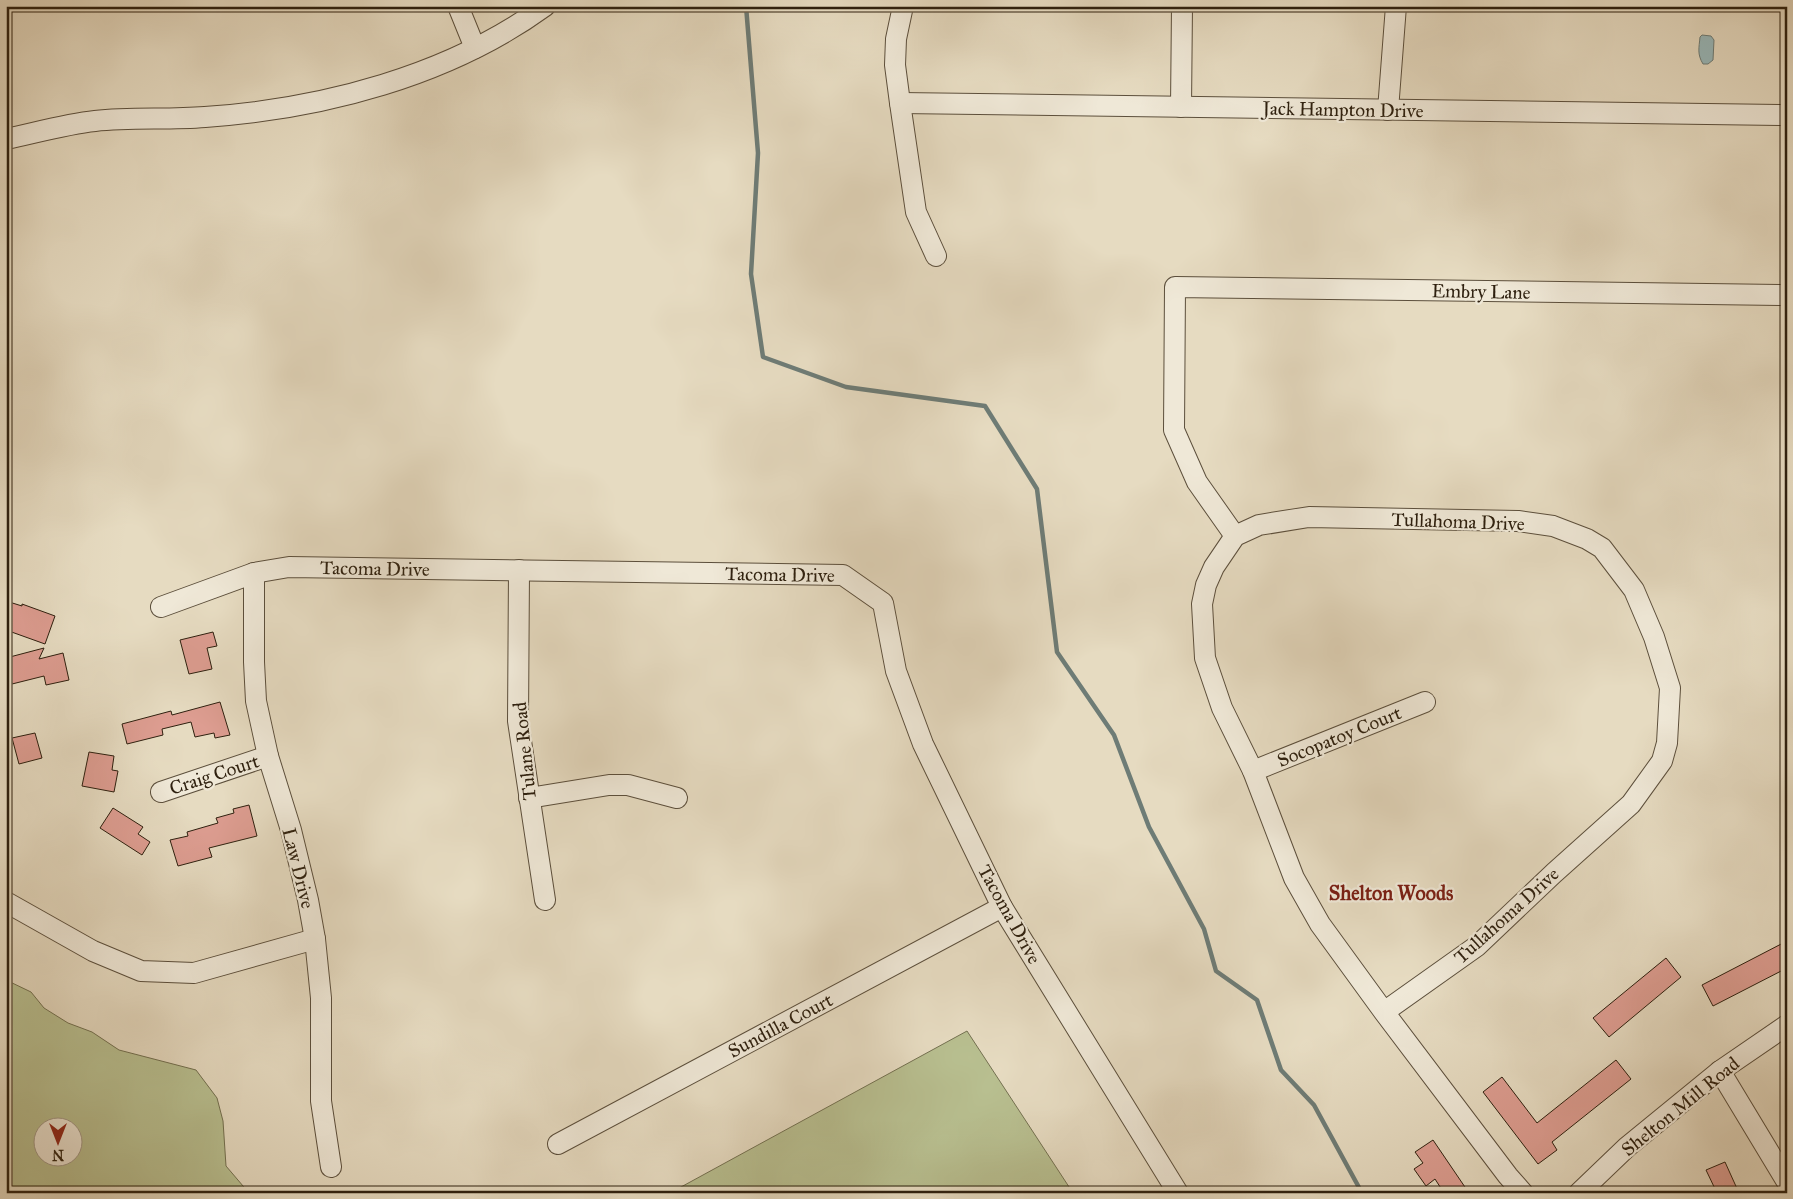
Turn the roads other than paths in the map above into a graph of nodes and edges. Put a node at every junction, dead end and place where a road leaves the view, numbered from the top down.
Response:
1 (458, 6) edge
2 (545, 6) edge
3 (903, 6) edge
4 (1182, 6) edge
5 (1396, 6) edge
6 (475, 48) junction
7 (900, 103) junction
8 (1180, 107) junction
9 (1388, 110) junction
10 (1787, 115) edge
11 (6, 139) edge
12 (936, 256) dead end
13 (1787, 295) edge
14 (1235, 536) junction
15 (518, 570) junction
16 (254, 573) junction
17 (161, 607) dead end
18 (1425, 702) dead end
19 (268, 756) junction
20 (1253, 771) junction
21 (161, 792) dead end
22 (529, 798) junction
23 (677, 798) dead end
24 (545, 900) dead end
25 (6, 902) edge
26 (1002, 907) junction
27 (315, 939) junction
28 (1384, 1012) junction
29 (1787, 1025) edge
30 (1720, 1071) junction
31 (558, 1144) dead end
32 (331, 1166) dead end
33 (1787, 1182) edge
34 (1178, 1193) edge
35 (1523, 1193) edge
36 (1579, 1193) edge

1 - 6 street
2 - 6 street
3 - 7 street
4 - 8 street
5 - 9 street
6 - 11 street
7 - 8 street, Jack Hampton Drive
7 - 12 street
8 - 9 street, Jack Hampton Drive
9 - 10 street, Jack Hampton Drive
13 - 14 street, Embry Lane
14 - 20 street
14 - 28 street, Tullahoma Drive
15 - 16 street, Tacoma Drive
15 - 22 street, Tulane Road
15 - 26 street, Tacoma Drive
16 - 17 street, Tacoma Drive
16 - 19 street, Law Drive
18 - 20 street, Socopatoy Court
19 - 21 street, Craig Court
19 - 27 street, Law Drive
20 - 28 street
22 - 23 street
22 - 24 street, Tulane Road
25 - 27 street
26 - 31 street, Sundilla Court
26 - 34 street, Tacoma Drive
27 - 32 street, Law Drive
28 - 35 street
29 - 30 street, Shelton Mill Road
30 - 33 street
30 - 36 street, Shelton Mill Road

